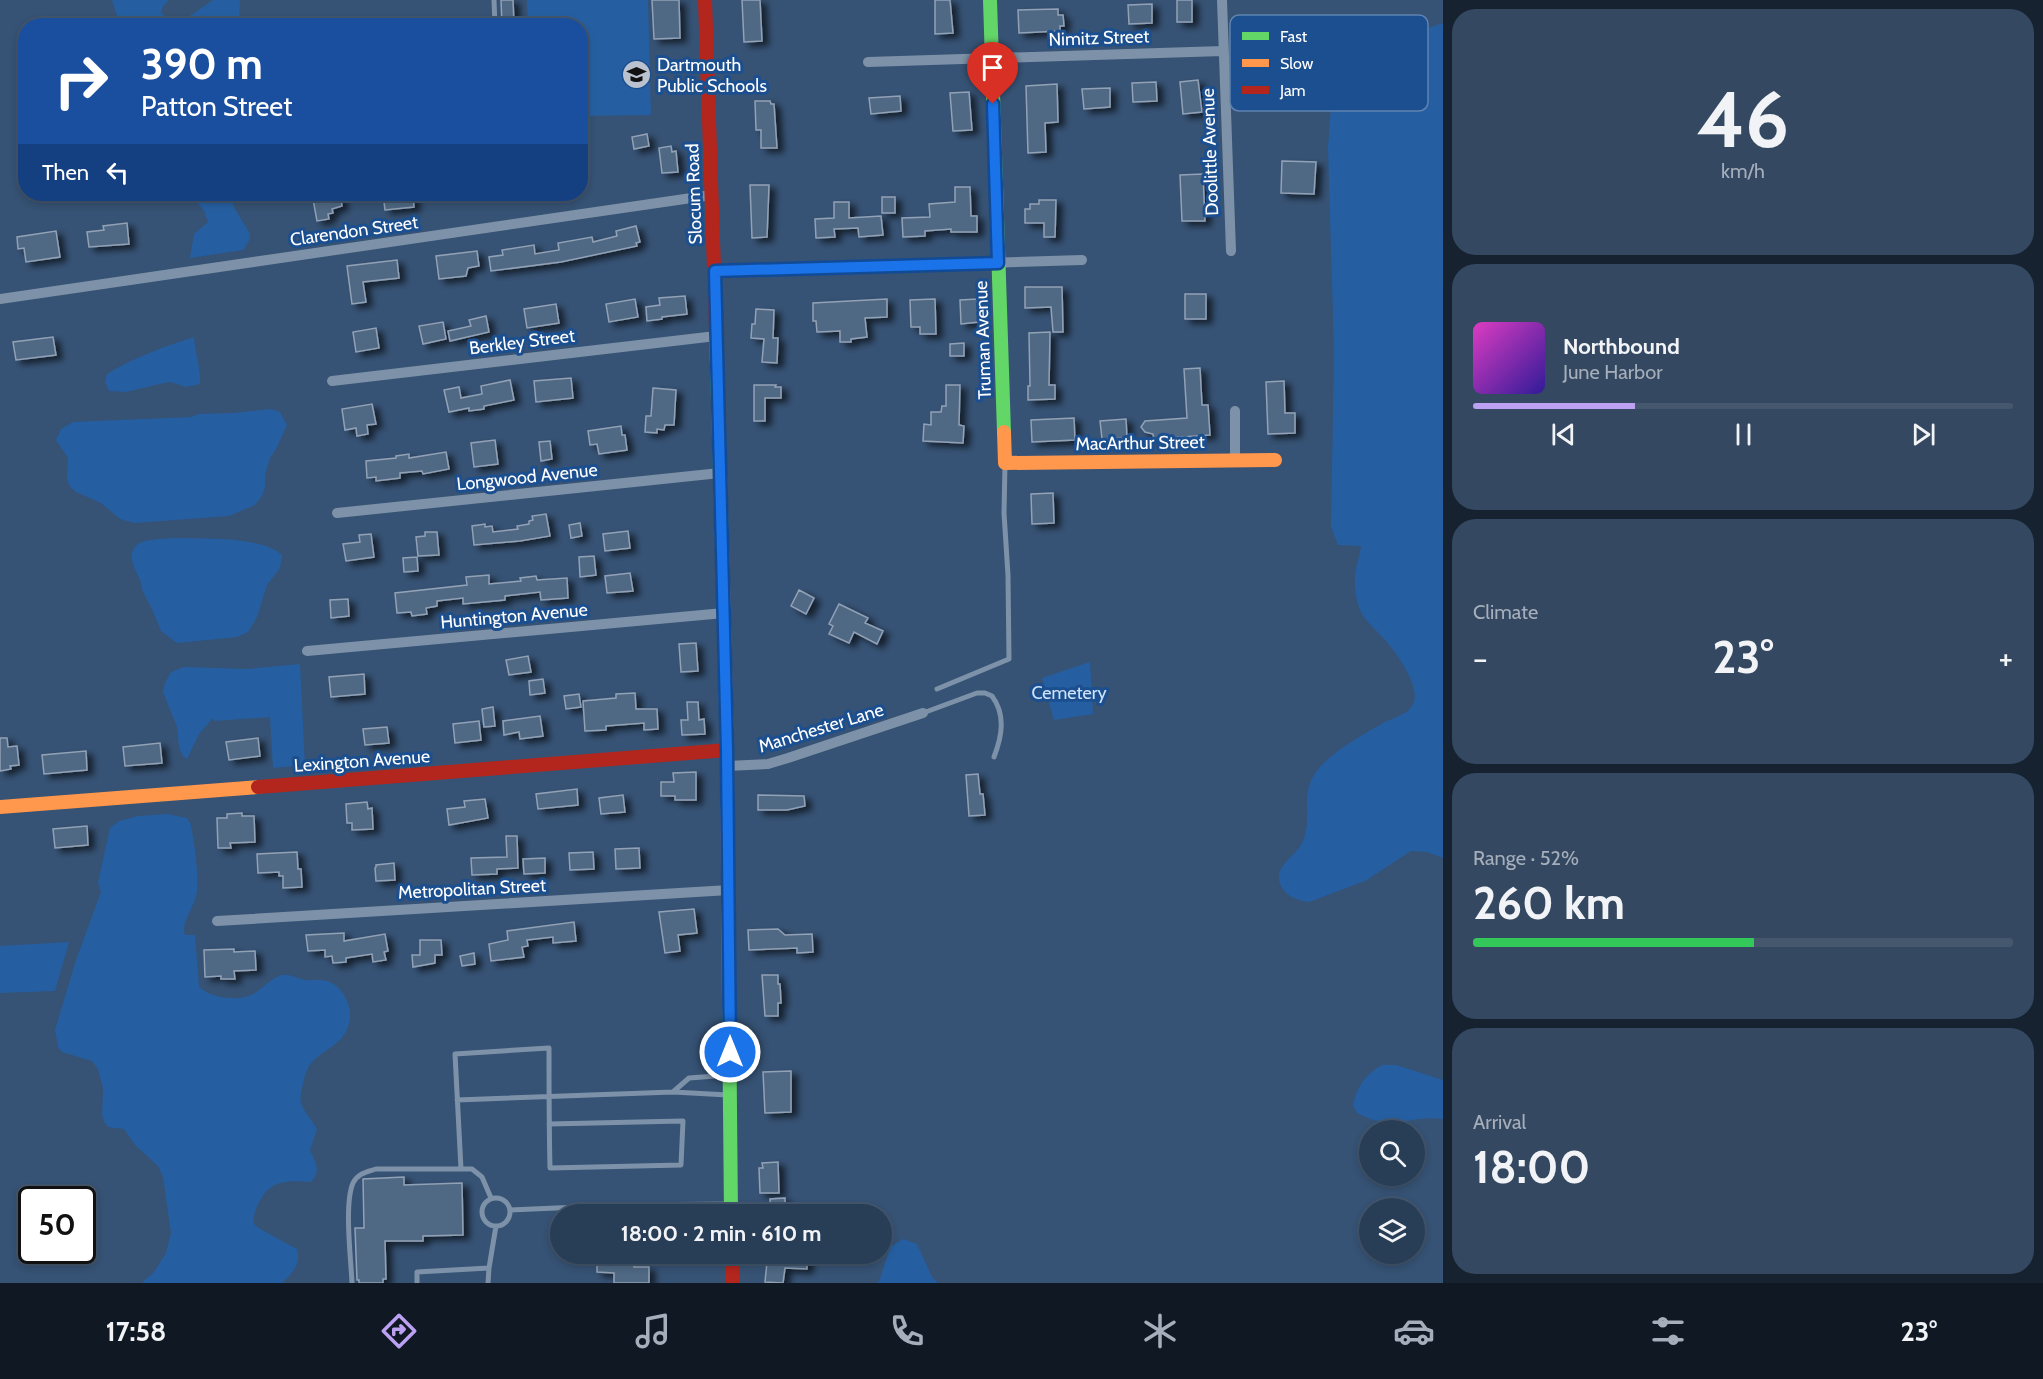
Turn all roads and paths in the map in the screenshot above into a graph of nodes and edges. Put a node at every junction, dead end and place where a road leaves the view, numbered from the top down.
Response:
1 (494, 0) edge
2 (705, 0) edge
3 (990, 0) edge
4 (1222, 0) edge
5 (495, 18) edge
6 (1223, 51) junction
7 (991, 58) junction
8 (868, 62) dead end
9 (712, 195) junction
10 (1231, 251) dead end
11 (1082, 260) dead end
12 (998, 263) junction
13 (715, 271) junction
14 (0, 299) edge
15 (716, 336) junction
16 (332, 381) dead end
17 (1234, 411) dead end
18 (1235, 459) junction
19 (1275, 460) dead end
20 (1005, 463) junction
21 (720, 473) junction
22 (337, 513) dead end
23 (724, 613) junction
24 (308, 651) dead end
25 (937, 689) dead end
26 (923, 713) joint
27 (727, 750) junction
28 (994, 757) dead end
29 (727, 766) junction
30 (0, 807) edge
31 (729, 890) junction
32 (217, 921) dead end
33 (730, 1075) junction
34 (673, 1092) junction
35 (730, 1095) junction
36 (549, 1096) junction
37 (457, 1100) junction
38 (549, 1124) junction
39 (461, 1169) junction
40 (491, 1198) junction
41 (731, 1204) edge
42 (550, 1208) edge
43 (510, 1210) junction
44 (496, 1226) junction
45 (732, 1264) edge
46 (489, 1268) junction
47 (352, 1283) edge
48 (417, 1283) edge
49 (488, 1283) edge
50 (732, 1283) edge

1 - 5 lane
2 - 9 street, Slocum Road
3 - 7 street, Truman Avenue
4 - 6 street, Doolittle Avenue
6 - 7 street, Nimitz Street
6 - 10 street, Doolittle Avenue
7 - 8 street, Nimitz Street
7 - 12 street, Truman Avenue
9 - 13 street, Slocum Road
9 - 14 street, Clarendon Street
11 - 12 street
12 - 13 street
12 - 20 street, Truman Avenue
13 - 15 street, Slocum Road
15 - 16 street, Berkley Street
15 - 21 street, Slocum Road
17 - 18 street
18 - 19 street, MacArthur Street
18 - 20 street, MacArthur Street
20 - 25 lane
21 - 22 street, Longwood Avenue
21 - 23 street, Slocum Road
23 - 24 street, Huntington Avenue
23 - 27 street, Slocum Road
26 - 28 lane
26 - 29 street, Manchester Lane
27 - 29 street, Slocum Road
27 - 30 street, Lexington Avenue
29 - 31 street, Slocum Road
31 - 32 street, Metropolitan Street
31 - 33 street, Slocum Road
33 - 34 lane
33 - 35 street, Slocum Road
34 - 35 lane
34 - 36 lane
35 - 41 street, Slocum Road
36 - 37 lane
36 - 37 lane
36 - 38 lane
37 - 39 lane
38 - 38 lane
39 - 40 lane
39 - 47 lane
40 - 43 lane
40 - 44 lane
42 - 43 lane
43 - 44 lane
44 - 46 lane
45 - 50 street
46 - 48 lane
46 - 49 lane

